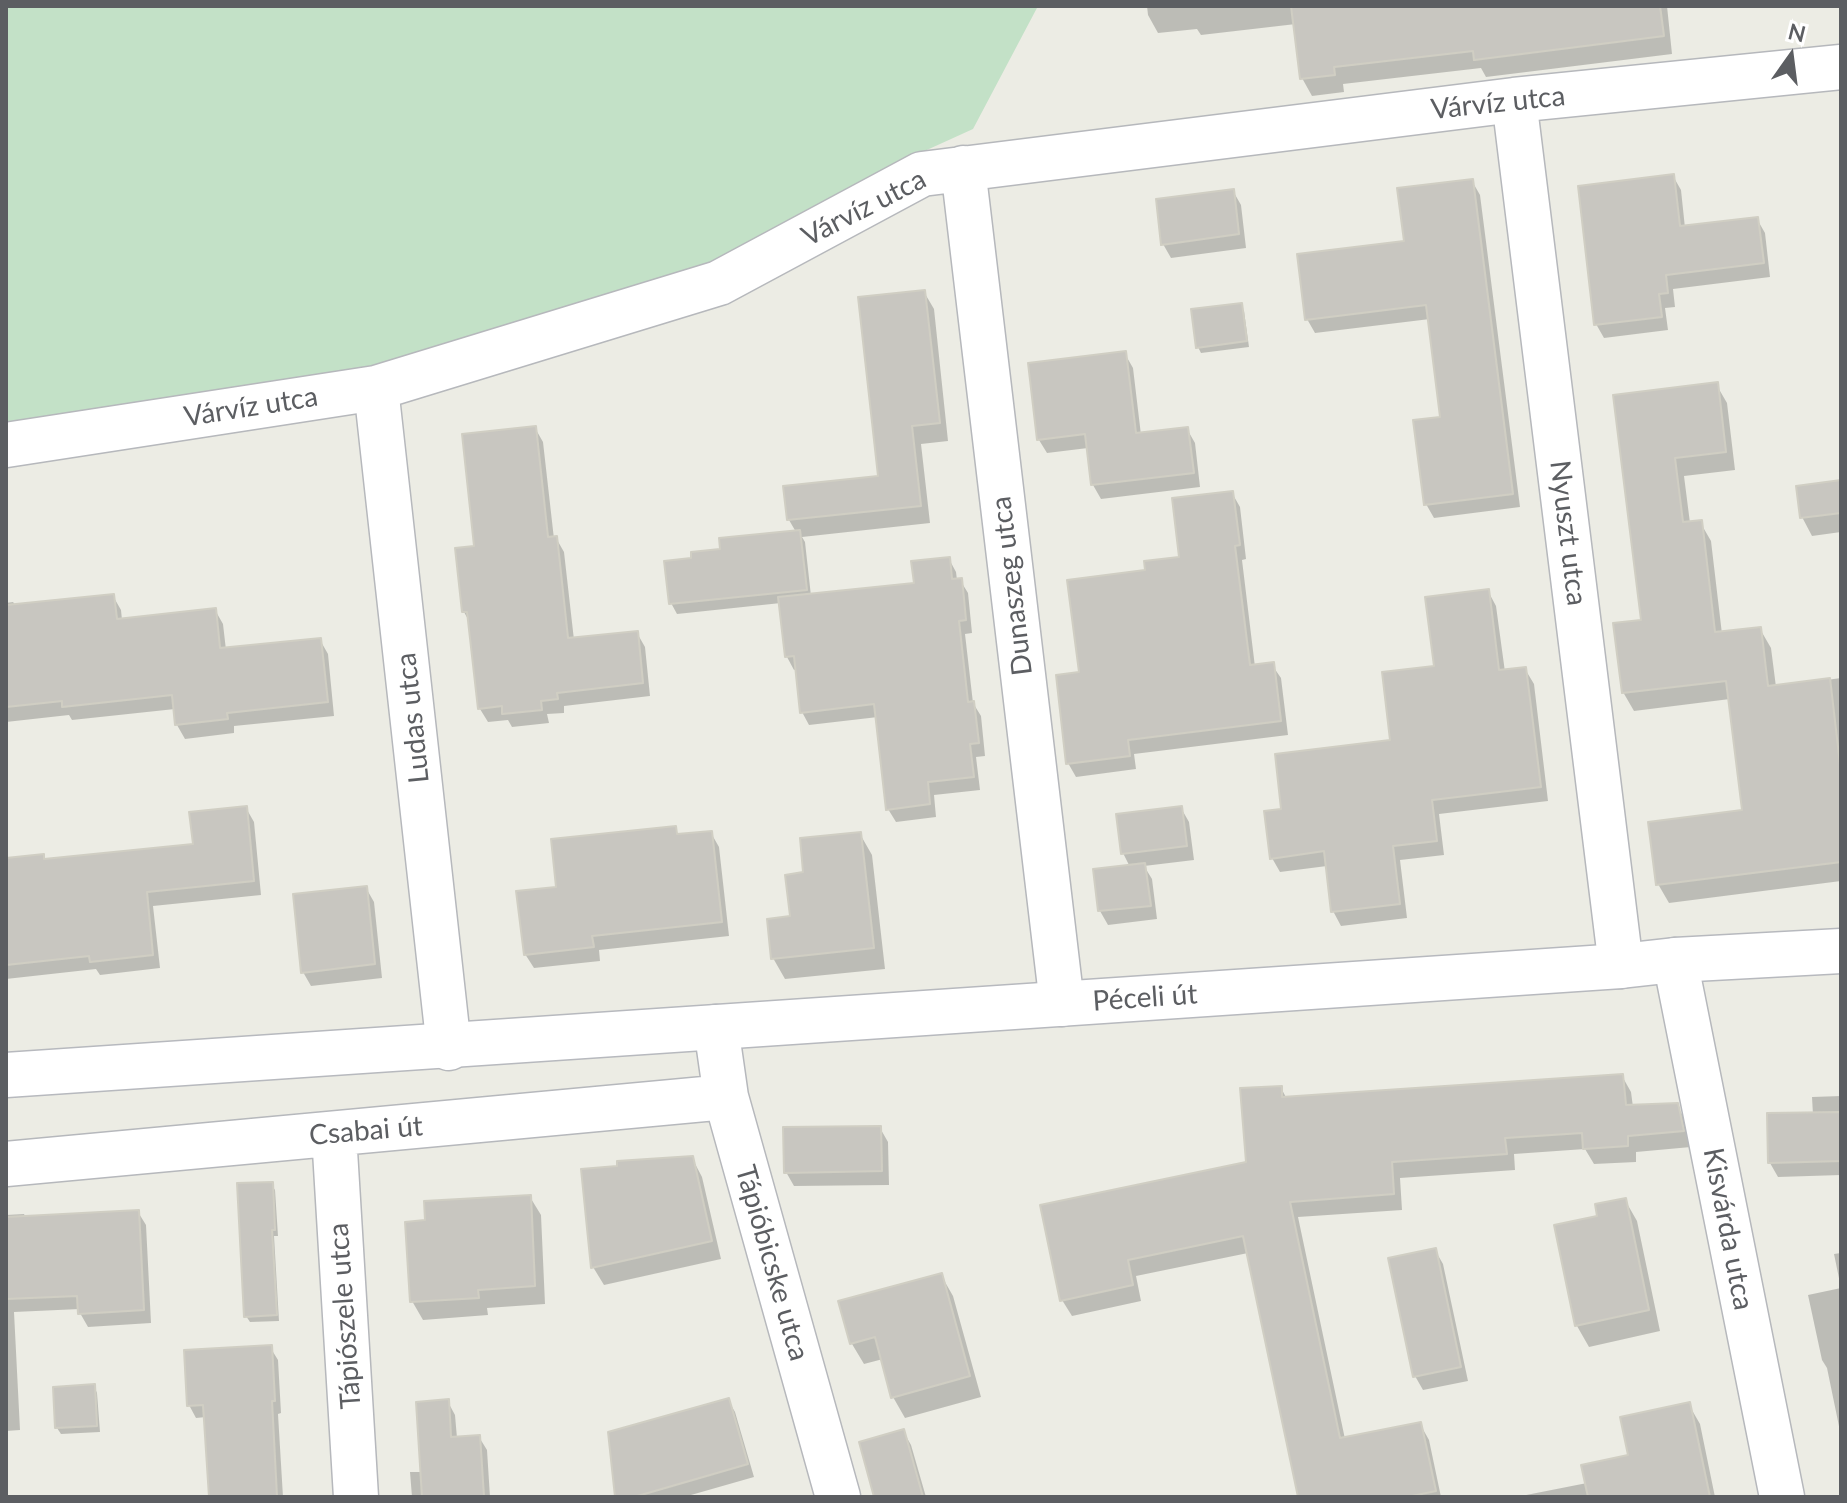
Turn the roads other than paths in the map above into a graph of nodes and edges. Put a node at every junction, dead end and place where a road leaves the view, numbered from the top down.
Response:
1 (1841, 67) edge
2 (1514, 100) junction
3 (963, 168) junction
4 (376, 388) junction
5 (6, 445) edge
6 (1841, 951) edge
7 (1675, 960) junction
8 (1621, 966) junction
9 (1062, 1004) junction
10 (716, 1027) junction
11 (449, 1048) junction
12 (6, 1075) edge
13 (726, 1097) junction
14 (334, 1134) junction
15 (6, 1164) edge
16 (356, 1497) edge
17 (838, 1497) edge
18 (1782, 1497) edge

1 - 2 street, Várvíz utca
2 - 3 street, Várvíz utca
2 - 8 street, Nyuszt utca
3 - 4 street, Várvíz utca
3 - 9 street, Dunaszeg utca
4 - 5 street, Várvíz utca
4 - 11 street, Ludas utca
6 - 7 street, Péceli út
7 - 8 street, Péceli út
7 - 18 street, Kisvárda utca
8 - 9 street, Péceli út
9 - 10 street, Péceli út
10 - 11 street, Péceli út
10 - 13 street, Tápióbicske utca
11 - 12 street
13 - 14 street, Csabai út
13 - 17 street, Tápióbicske utca
14 - 15 street, Csabai út
14 - 16 street, Tápiószele utca

